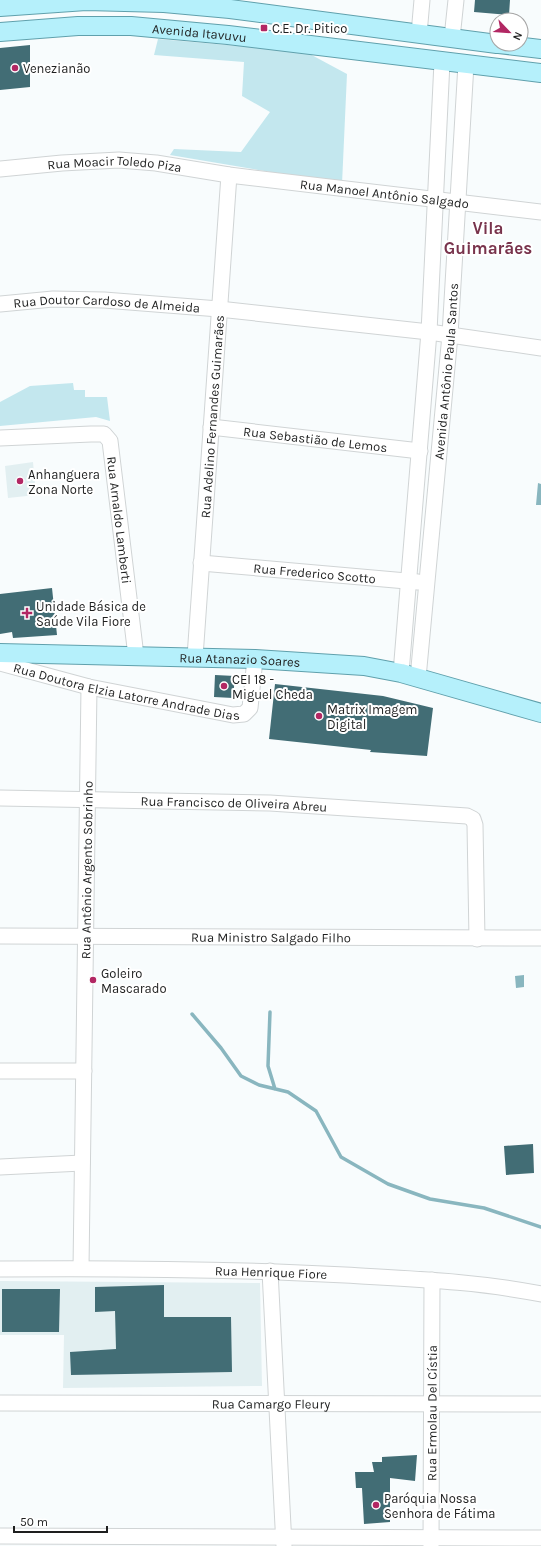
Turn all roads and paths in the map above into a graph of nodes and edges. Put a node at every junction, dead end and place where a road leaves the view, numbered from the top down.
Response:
1 (422, 0) edge
2 (456, 0) edge
3 (200, 3) edge
4 (0, 6) edge
5 (0, 32) edge
6 (418, 34) junction
7 (452, 38) junction
8 (489, 43) edge
9 (529, 48) edge
10 (541, 49) edge
11 (442, 62) junction
12 (466, 64) junction
13 (541, 73) edge
14 (0, 169) edge
15 (229, 176) junction
16 (436, 199) junction
17 (459, 202) junction
18 (541, 212) edge
19 (0, 304) edge
20 (219, 309) junction
21 (429, 332) junction
22 (450, 335) junction
23 (541, 348) edge
24 (211, 427) junction
25 (0, 438) edge
26 (420, 451) junction
27 (201, 563) junction
28 (409, 582) junction
29 (427, 583) junction
30 (0, 653) edge
31 (136, 656) junction
32 (195, 657) junction
33 (255, 659) junction
34 (0, 663) edge
35 (29, 663) junction
36 (401, 673) junction
37 (418, 678) junction
38 (89, 687) junction
39 (541, 713) edge
40 (0, 798) edge
41 (87, 798) junction
42 (0, 936) edge
43 (85, 937) junction
44 (541, 938) edge
45 (478, 939) junction
46 (0, 1071) edge
47 (84, 1071) junction
48 (82, 1163) junction
49 (0, 1167) edge
50 (81, 1268) junction
51 (0, 1269) edge
52 (270, 1271) junction
53 (432, 1280) junction
54 (541, 1294) edge
55 (0, 1403) edge
56 (276, 1403) junction
57 (433, 1404) junction
58 (541, 1404) edge
59 (0, 1536) edge
60 (541, 1538) edge
61 (69, 1541) edge
62 (284, 1542) edge
63 (431, 1542) edge

1 - 6 street
2 - 7 street
3 - 4 main road, Avenida Itavuvu
3 - 6 main road, Avenida Itavuvu
5 - 11 main road, Avenida Itavuvu
6 - 7 main road, Avenida Itavuvu
7 - 8 main road, Avenida Itavuvu
9 - 10 main road, Avenida Itavuvu
11 - 12 main road, Avenida Itavuvu
11 - 16 street, Avenida Antônio Paula Santos
12 - 13 main road, Avenida Itavuvu
12 - 17 street, Avenida Antônio Paula Santos
14 - 15 street, Rua Moacir Toledo Piza
15 - 16 street, Rua Manoel Antônio Salgado
15 - 20 street, Rua Adelino Fernandes Guimarães
16 - 17 street, Rua Manoel Antônio Salgado
16 - 21 street, Avenida Antônio Paula Santos
17 - 18 street, Rua Manoel Antônio Salgado
17 - 22 street, Avenida Antônio Paula Santos
19 - 20 street, Rua Doutor Cardoso de Almeida
20 - 21 street, Rua Doutor Cardoso de Almeida
20 - 24 street, Rua Adelino Fernandes Guimarães
21 - 22 street, Rua Doutor Cardoso de Almeida
21 - 26 street, Avenida Antônio Paula Santos
22 - 23 street, Rua Doutor Cardoso de Almeida
22 - 29 street, Avenida Antônio Paula Santos
24 - 26 street, Rua Sebastião de Lemos
24 - 27 street, Rua Adelino Fernandes Guimarães
25 - 31 street, Rua Arnaldo Lamberti
26 - 28 street, Avenida Antônio Paula Santos
27 - 28 street, Rua Frederico Scotto
27 - 32 street, Rua Adelino Fernandes Guimarães
28 - 29 street, Rua Frederico Scotto
28 - 36 street, Avenida Antônio Paula Santos
29 - 37 street, Avenida Antônio Paula Santos
30 - 35 main road, Rua Atanazio Soares
31 - 32 main road, Rua Atanazio Soares
31 - 35 main road, Rua Atanazio Soares
32 - 33 main road, Rua Atanazio Soares
33 - 36 main road, Rua Atanazio Soares
33 - 38 street, Rua Doutora Elzia Latorre Andrade Dias
34 - 35 street, Rua Doutora Elzia Latorre Andrade Dias
35 - 38 street, Rua Doutora Elzia Latorre Andrade Dias
36 - 37 main road, Rua Atanazio Soares
37 - 39 main road, Rua Atanazio Soares
38 - 41 street, Rua Antônio Argento Sobrinho
40 - 41 street, Rua Francisco de Oliveira Abreu
41 - 43 street, Rua Antônio Argento Sobrinho
41 - 45 street, Rua Francisco de Oliveira Abreu
42 - 43 street, Rua Ministro Salgado Filho
43 - 45 street, Rua Ministro Salgado Filho
43 - 47 street, Rua Antônio Argento Sobrinho
44 - 45 street, Rua Ministro Salgado Filho
46 - 47 street
47 - 48 street, Rua Antônio Argento Sobrinho
48 - 49 street
48 - 50 street, Rua Antônio Argento Sobrinho
50 - 51 street, Rua Henrique Fiore
50 - 52 street, Rua Henrique Fiore
52 - 53 street, Rua Henrique Fiore
52 - 56 street
53 - 54 street, Rua Henrique Fiore
53 - 57 street, Rua Ermolau Del Cístia
55 - 56 street, Rua Camargo Fleury
56 - 57 street, Rua Camargo Fleury
56 - 62 street
57 - 58 street, Rua Camargo Fleury
57 - 63 street, Rua Ermolau Del Cístia
59 - 61 street
60 - 63 street
61 - 62 street
62 - 63 street

